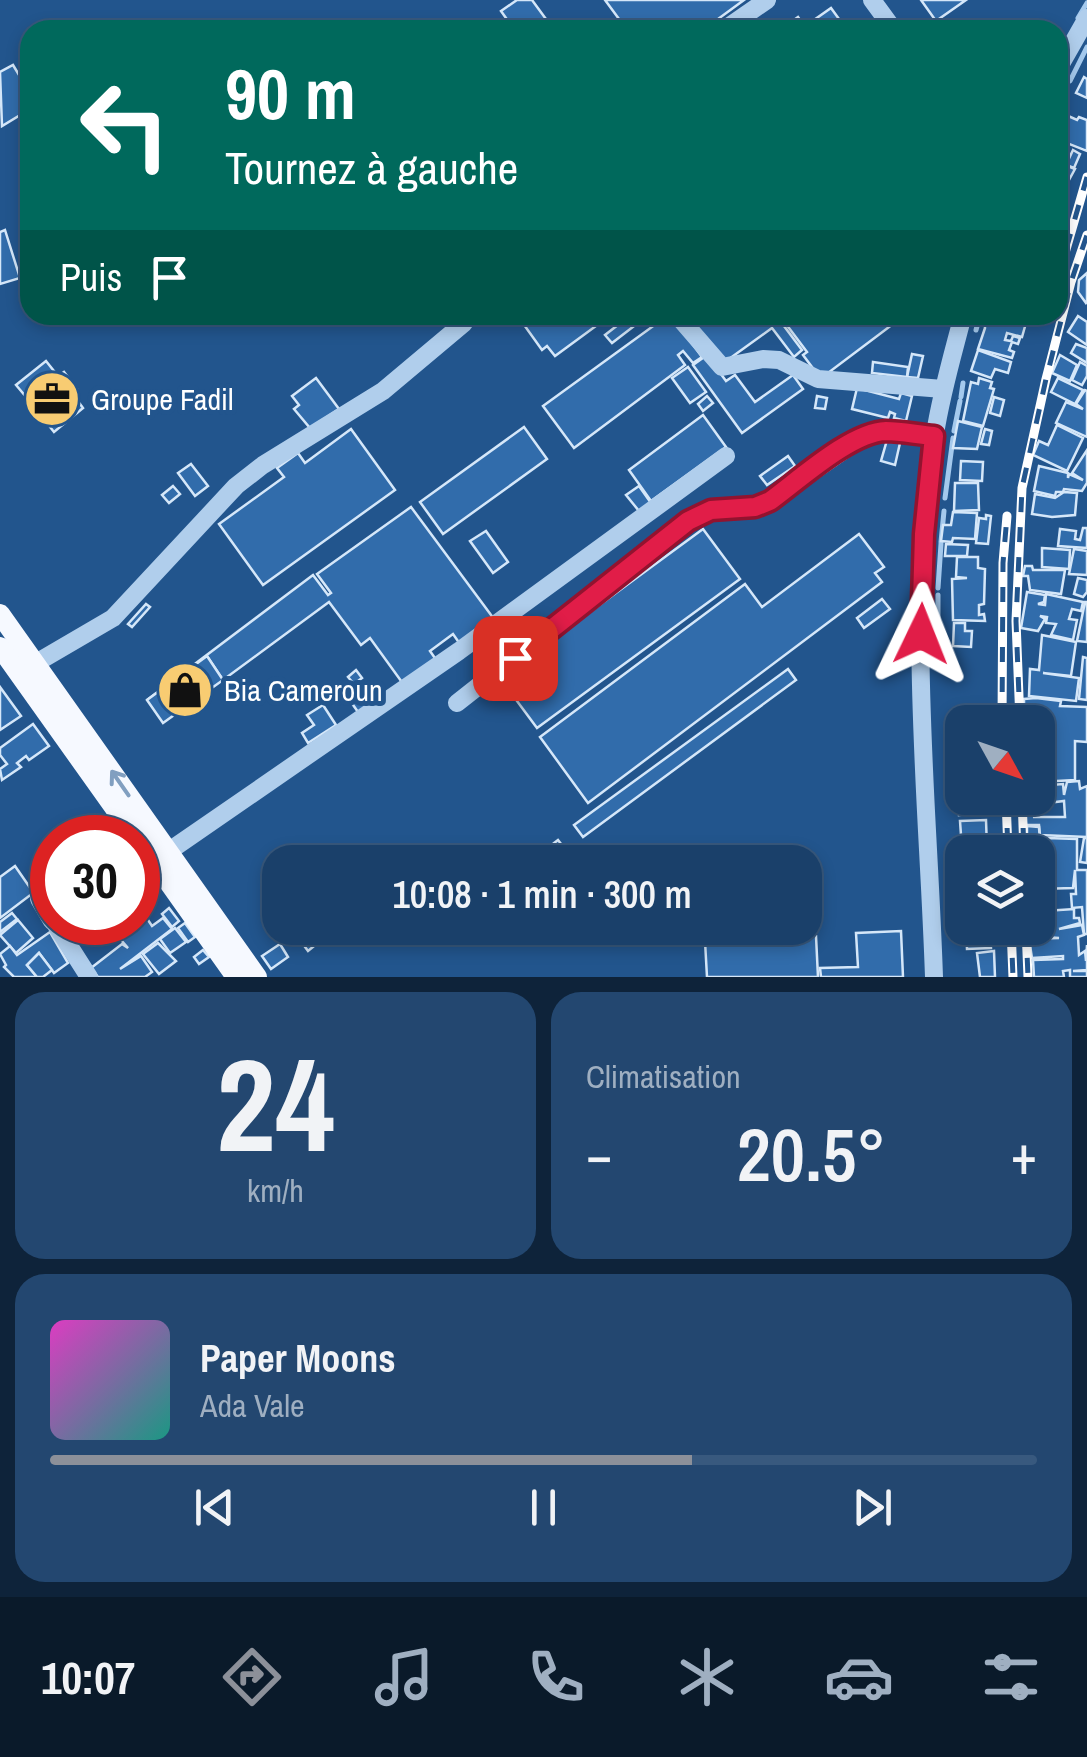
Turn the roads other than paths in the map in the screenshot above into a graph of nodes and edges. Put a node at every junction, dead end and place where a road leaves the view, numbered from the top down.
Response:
1 (767, 0) edge
2 (1087, 18) edge
3 (738, 20) edge
4 (1068, 51) edge
5 (463, 325) edge
6 (686, 325) edge
7 (960, 325) edge
8 (943, 390) junction
9 (934, 436) junction
10 (726, 456) dead end
11 (0, 614) edge
12 (0, 648) edge
13 (27, 668) junction
14 (457, 704) dead end
15 (122, 815) edge
16 (161, 857) junction
17 (68, 945) edge
18 (89, 977) edge
19 (236, 977) edge
20 (257, 977) edge
21 (934, 977) edge

1 - 3 street
2 - 4 street
5 - 13 street
6 - 8 street
7 - 8 street
8 - 9 street
9 - 14 street
9 - 21 street
10 - 16 street
11 - 13 main road
12 - 13 main road
13 - 15 main road
16 -> 13 main road
16 - 19 main road
16 - 20 main road
17 - 18 street

